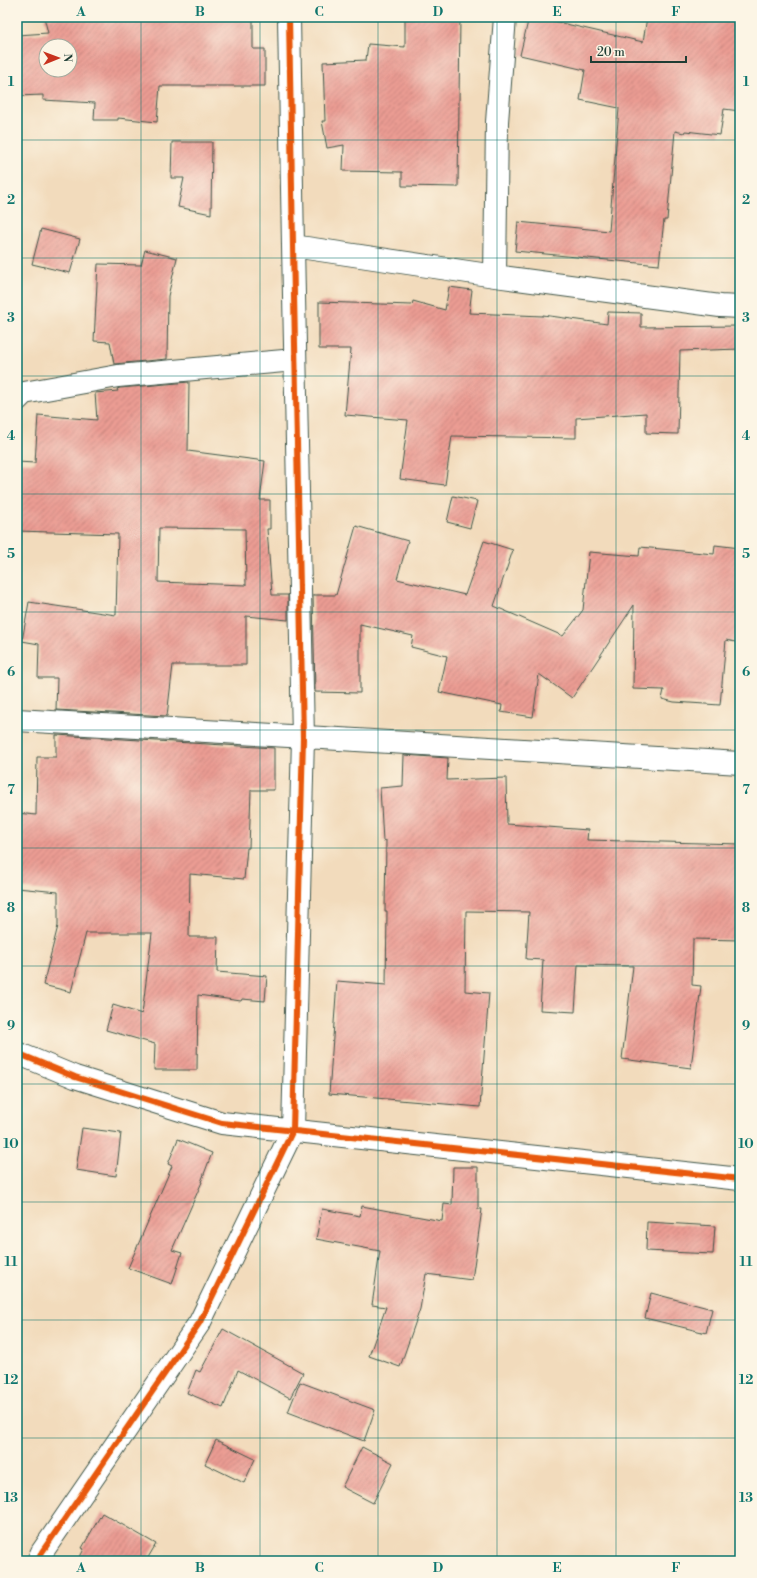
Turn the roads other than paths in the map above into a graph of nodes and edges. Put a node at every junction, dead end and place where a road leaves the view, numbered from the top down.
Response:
1 (289, 17) edge
2 (505, 17) edge
3 (293, 246) junction
4 (495, 276) junction
5 (740, 307) edge
6 (295, 360) junction
7 (17, 400) edge
8 (17, 720) edge
9 (303, 738) junction
10 (740, 762) edge
11 (17, 1053) edge
12 (293, 1130) junction
13 (740, 1179) edge
14 (38, 1561) edge

1 - 3 street
2 - 4 street
3 - 4 street
3 - 6 street
4 - 5 street
6 - 7 street
6 - 9 street
8 - 9 street
9 - 10 street
9 - 12 street
11 - 12 street
12 - 13 street
12 - 14 street

